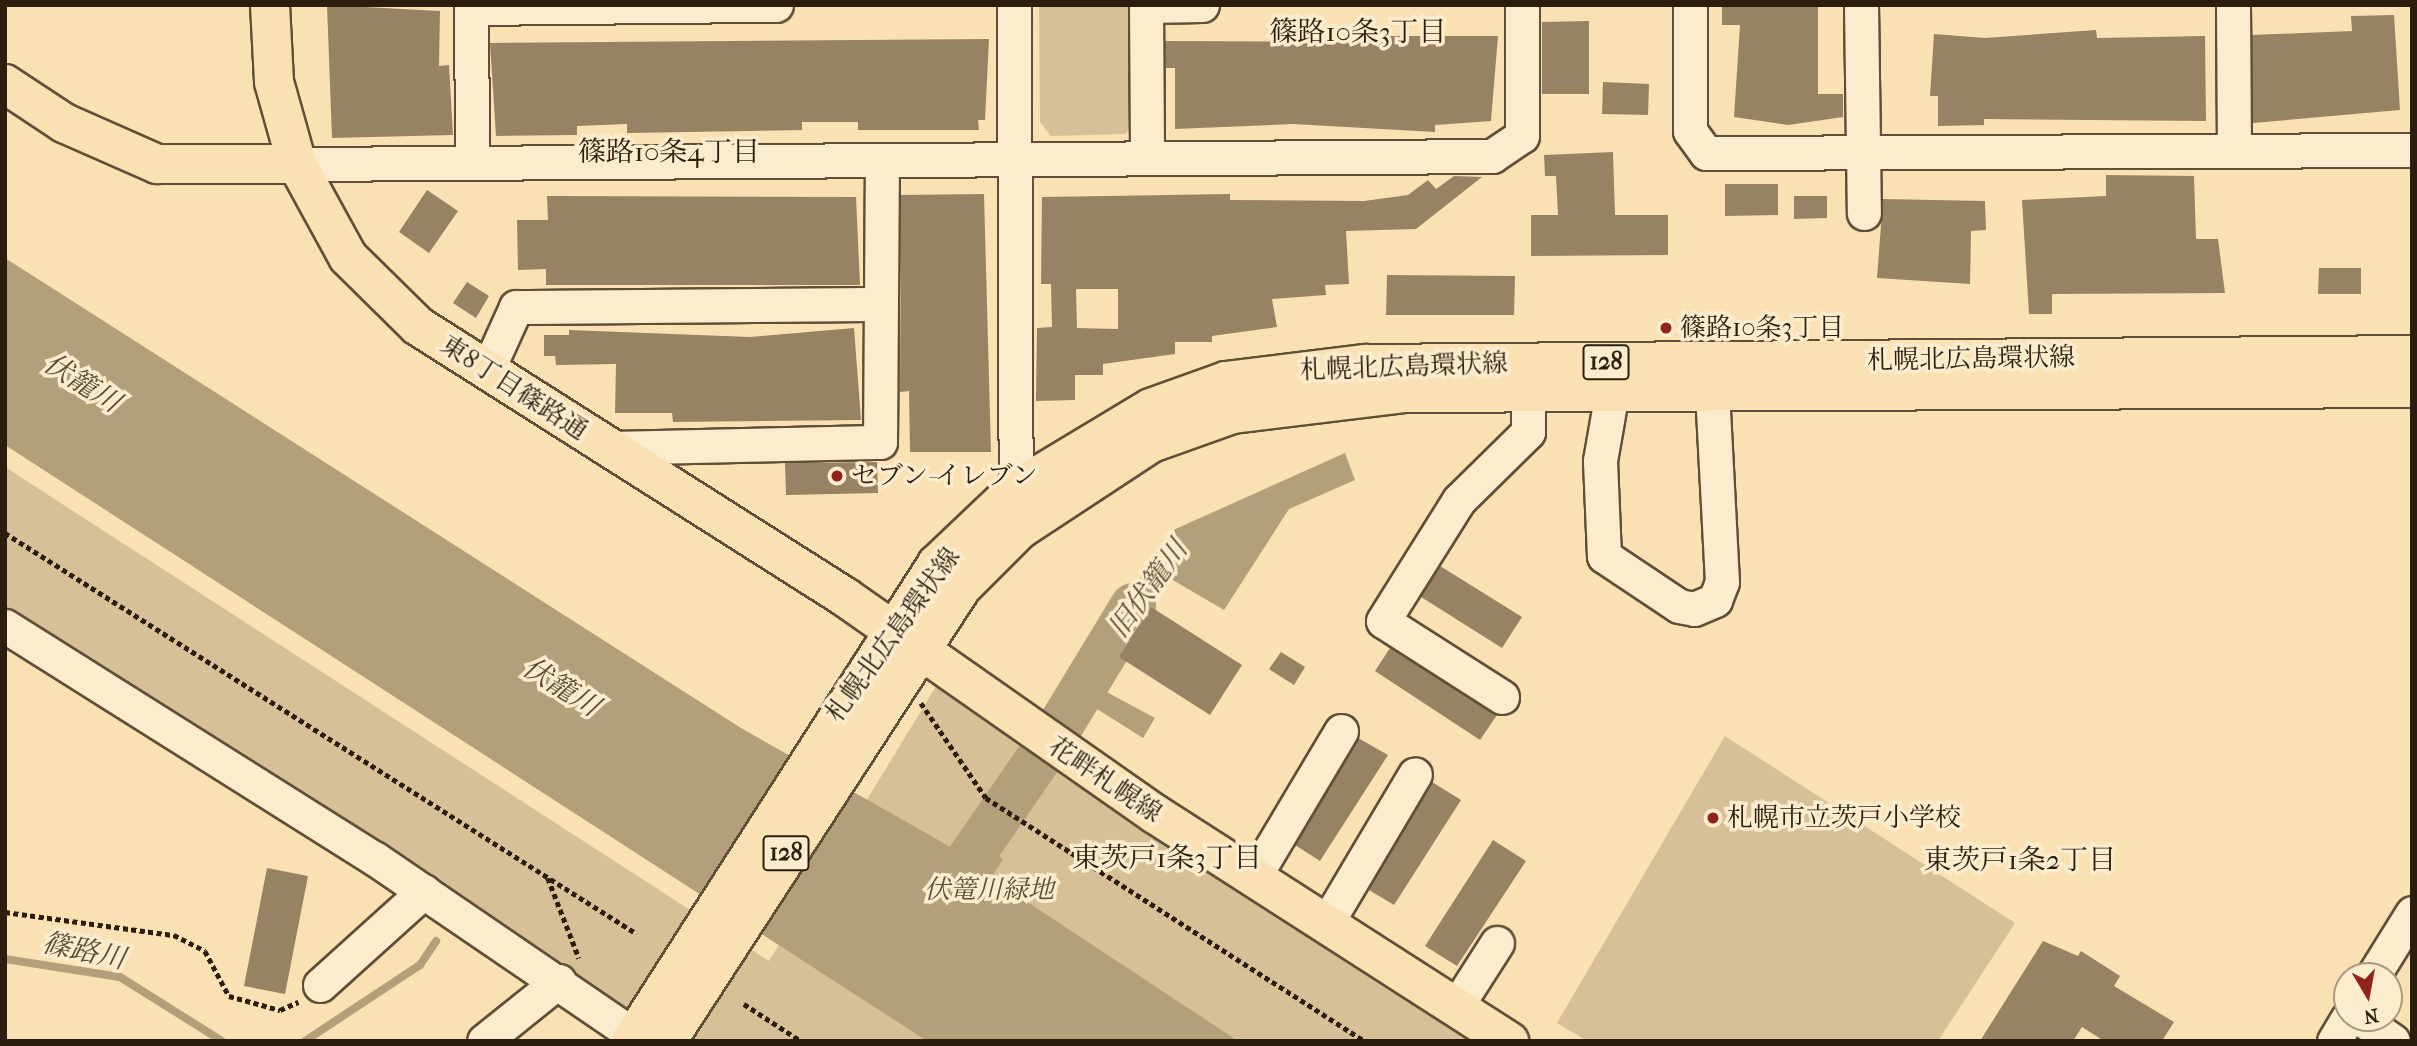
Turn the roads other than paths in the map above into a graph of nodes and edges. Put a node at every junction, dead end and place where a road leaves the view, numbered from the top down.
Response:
1 (271, 5) edge
2 (776, 5) edge
3 (1014, 5) edge
4 (1146, 5) edge
5 (1202, 5) edge
6 (1522, 5) edge
7 (1690, 5) edge
8 (1861, 5) edge
9 (2233, 5) edge
10 (471, 7) edge
11 (5, 84) edge
12 (2412, 150) edge
13 (2234, 151) junction
14 (1863, 154) junction
15 (1147, 158) junction
16 (1014, 159) junction
17 (472, 160) junction
18 (882, 160) junction
19 (297, 164) junction
20 (1864, 213) dead end
21 (881, 304) junction
22 (2412, 355) edge
23 (487, 371) junction
24 (2412, 387) edge
25 (1712, 391) junction
26 (1612, 392) junction
27 (1528, 393) junction
28 (607, 448) junction
29 (1016, 489) junction
30 (5, 626) edge
31 (905, 639) junction
32 (1502, 697) dead end
33 (1341, 731) dead end
34 (1415, 774) dead end
35 (1254, 877) junction
36 (424, 891) junction
37 (2412, 913) edge
38 (1326, 924) junction
39 (1497, 943) dead end
40 (2382, 962) edge
41 (570, 974) junction
42 (320, 985) road end
43 (1456, 1007) junction
44 (644, 1039) edge
45 (484, 1041) edge
46 (1509, 1041) edge

1 - 19 main road, 東8丁目篠路通
2 - 10 street
3 - 16 street
4 - 5 street
4 - 15 street
6 - 15 street
7 - 14 street
8 - 14 street
9 - 13 street
10 - 17 street
11 - 19 main road
12 - 13 street
13 - 14 street
14 - 20 street
15 - 16 street
16 - 18 street
16 - 29 street
17 - 18 street
17 - 19 street
18 - 21 street
19 - 23 main road, 東8丁目篠路通
21 - 23 street
21 - 28 street
22 - 29 main road, 札幌北広島環状線 / 128
23 - 28 main road, 東8丁目篠路通
24 - 25 main road, 札幌北広島環状線 / 128
25 - 26 main road, 札幌北広島環状線 / 128
25 - 26 street
26 - 27 main road, 札幌北広島環状線 / 128
27 - 31 main road, 札幌北広島環状線 / 128
27 - 32 street
28 - 31 main road, 東8丁目篠路通
29 - 31 main road, 札幌北広島環状線 / 128
30 - 36 street
31 - 35 main road, 花畔札幌線
31 - 44 main road, 札幌北広島環状線 / 128
33 - 35 street
34 - 38 street
35 - 38 main road, 花畔札幌線
36 - 41 street
36 - 42 street
37 - 40 street
38 - 43 main road, 花畔札幌線
39 - 43 street
41 - 44 street
41 - 45 street
43 - 46 main road, 花畔札幌線

